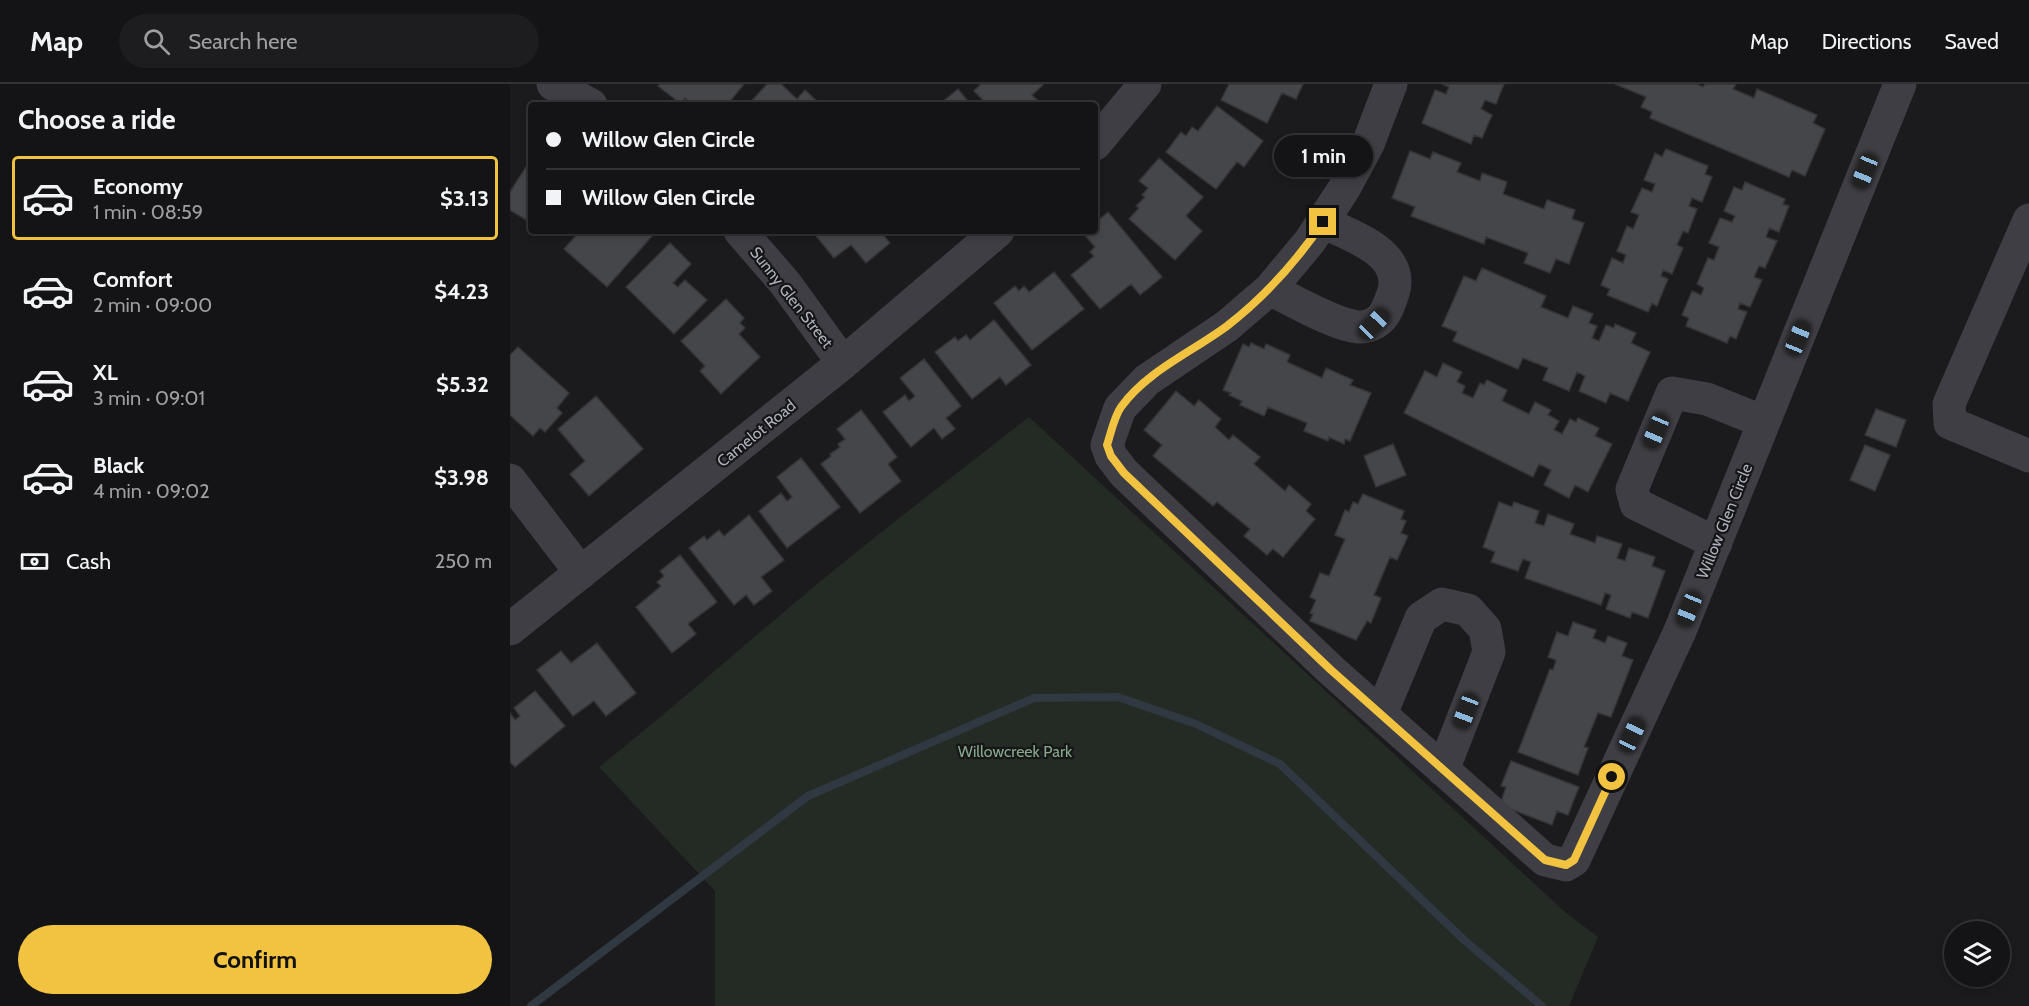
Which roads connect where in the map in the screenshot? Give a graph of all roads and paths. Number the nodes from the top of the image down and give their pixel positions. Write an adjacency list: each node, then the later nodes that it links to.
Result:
1 (553, 84): 5 (street)
2 (1145, 84): 6 (street)
3 (1391, 84): 8 (street, Willow Glen Circle)
4 (1900, 84): 13 (street, Willow Glen Circle)
5 (586, 102)
6 (1098, 140)
7 (2029, 220): 14 (street)
8 (1323, 222): 11 (street, Willow Glen Circle); 11 (street)
9 (743, 234): 12 (street, Sunny Glen Street)
10 (994, 234): 12 (street, Camelot Road)
11 (1269, 289): 19 (street, Willow Glen Circle)
12 (843, 363): 17 (street, Camelot Road)
13 (1764, 422): 16 (street, Willow Glen Circle); 16 (street)
14 (2029, 456)
15 (510, 480): 17 (street)
16 (1716, 543): 20 (street, Willow Glen Circle)
17 (581, 573): 18 (street, Camelot Road)
18 (510, 629)
19 (1381, 714): 20 (street, Willow Glen Circle); 20 (street)
20 (1443, 770)

